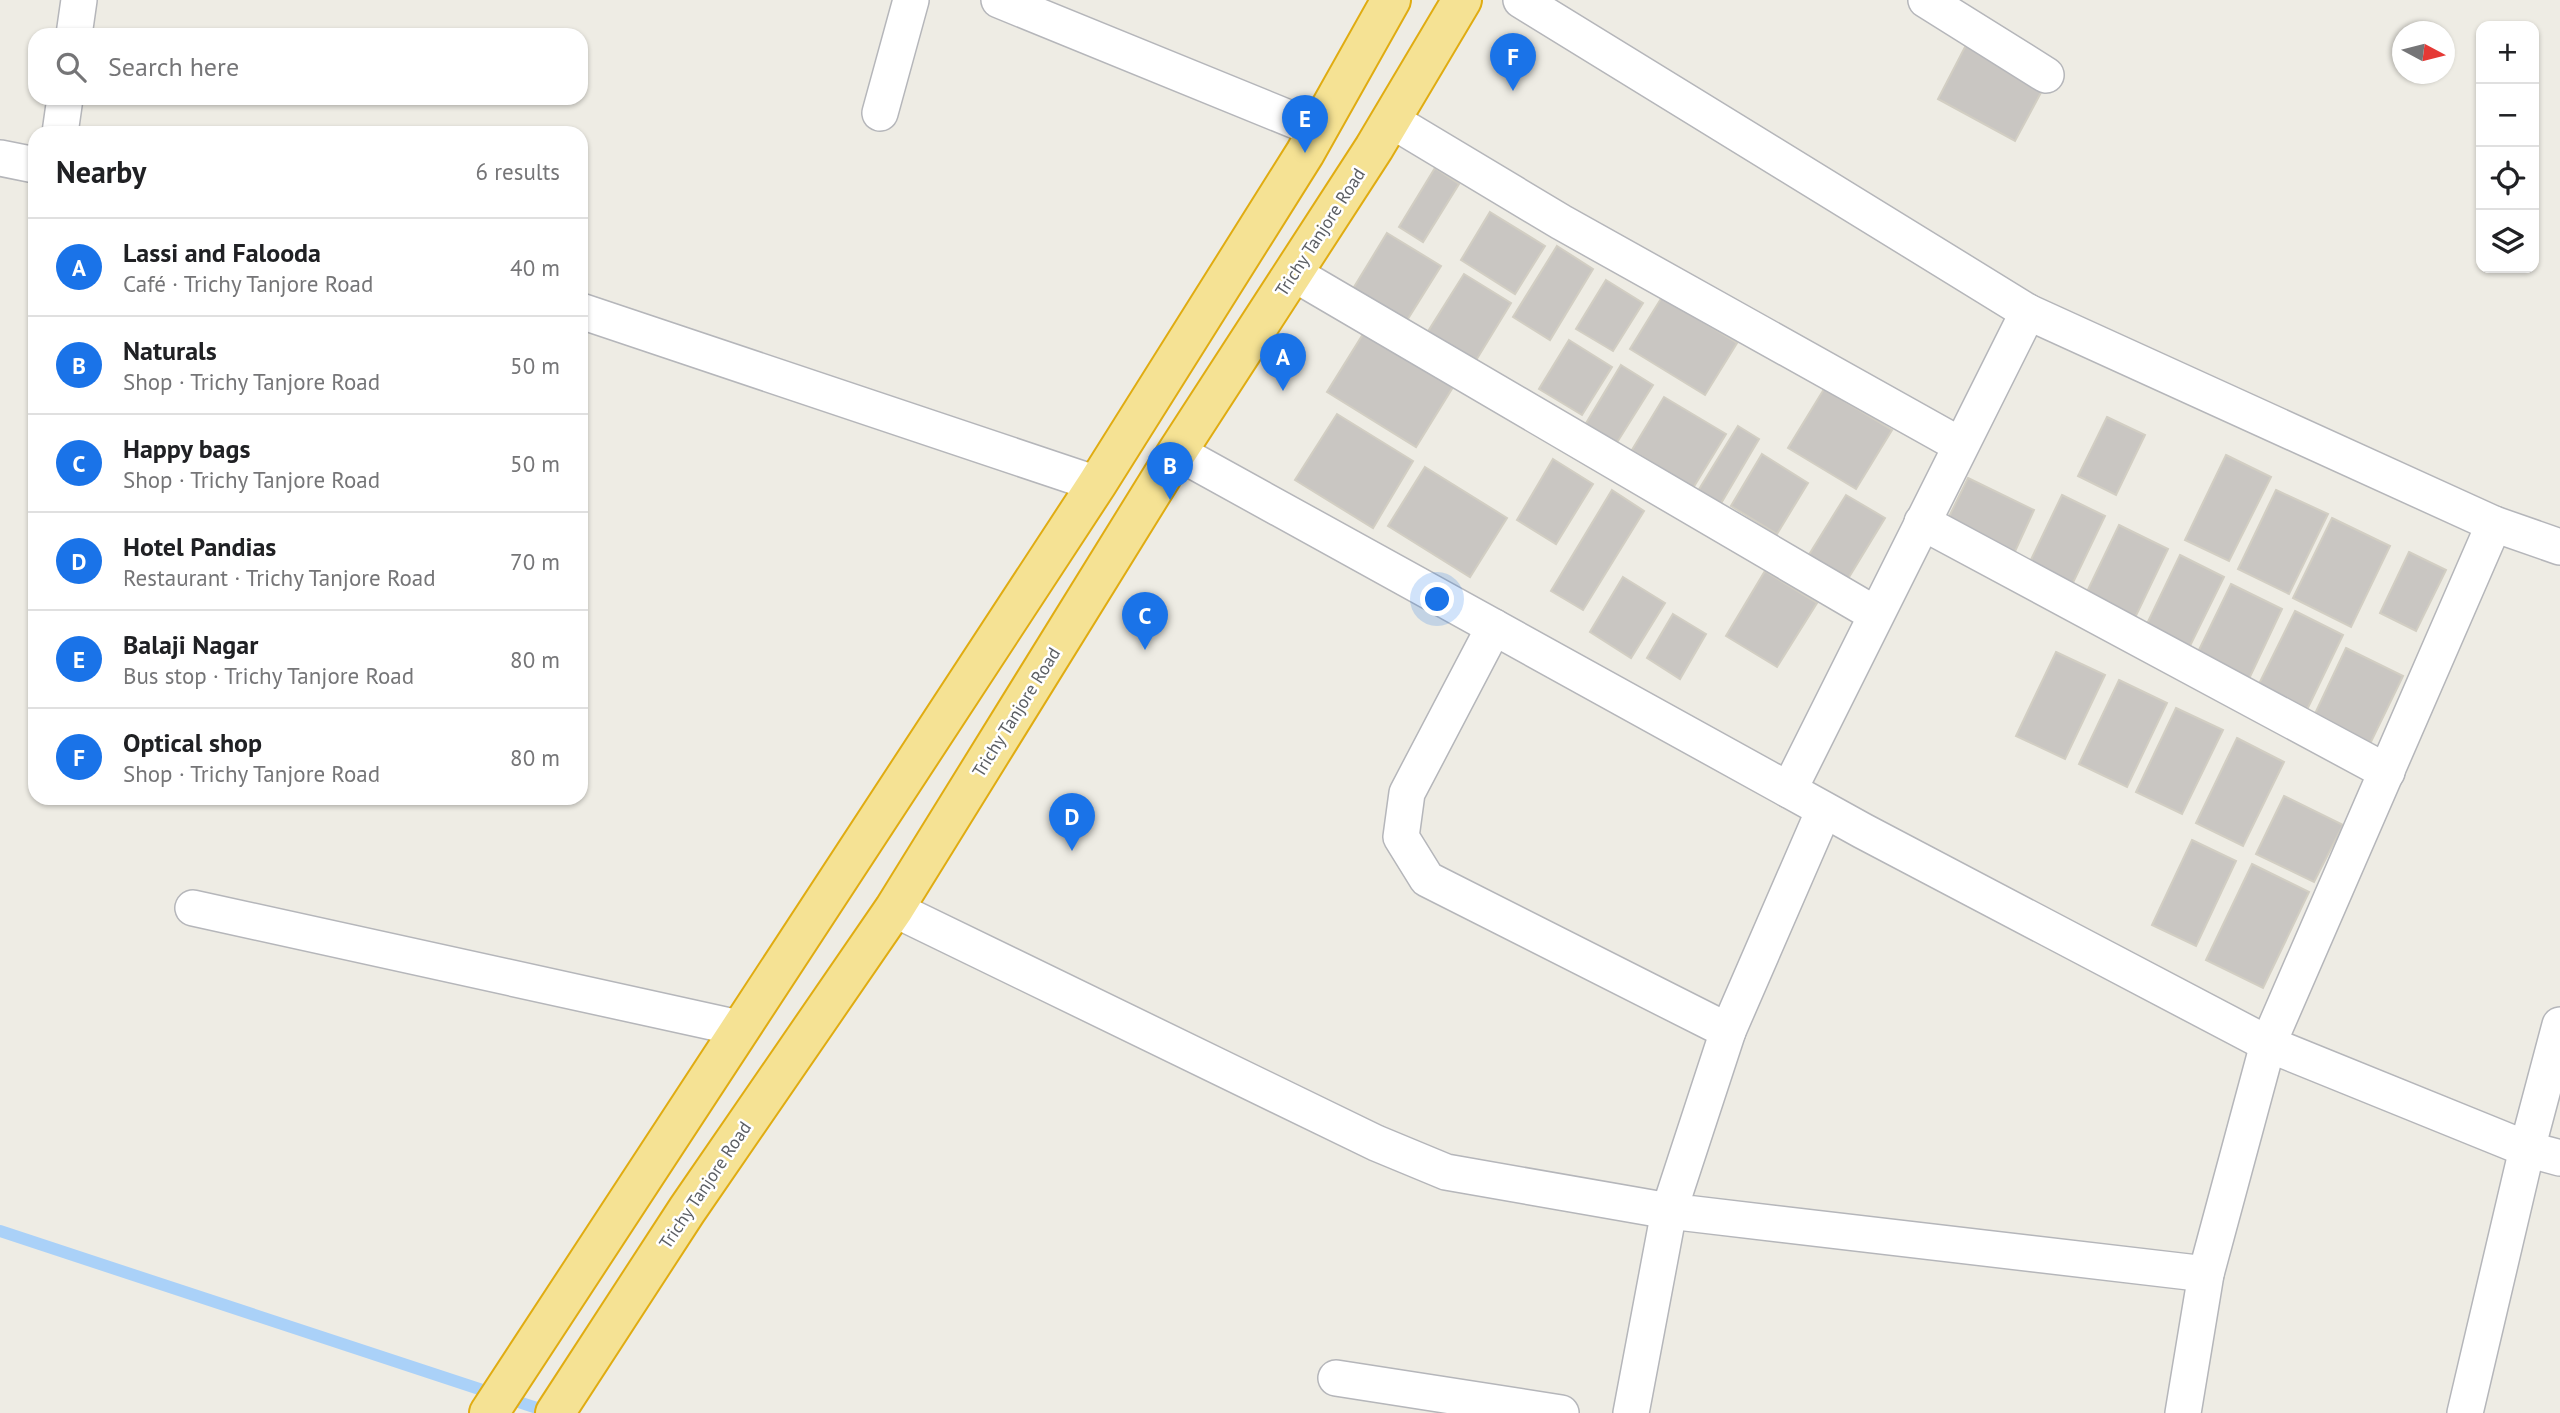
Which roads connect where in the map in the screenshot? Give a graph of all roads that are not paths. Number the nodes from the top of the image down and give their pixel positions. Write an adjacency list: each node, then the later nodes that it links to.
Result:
1 (79, 0): 8 (street)
2 (911, 0): 11 (street)
3 (999, 0): 14 (street)
4 (1391, 0): 14 (highway)
5 (1462, 0): 12 (highway, Trichy Tanjore Road)
6 (1521, 0): 18 (street)
7 (1926, 0): 9 (street)
8 (75, 28)
9 (2046, 75)
10 (64, 105): 13 (street)
11 (880, 113)
12 (1391, 120): 17 (highway, Trichy Tanjore Road); 20 (street)
13 (61, 126)
14 (1318, 130): 22 (highway)
15 (0, 158): 16 (street)
16 (28, 164)
17 (1293, 273): 21 (highway, Trichy Tanjore Road); 26 (street)
18 (2028, 312): 20 (street); 24 (street)
19 (588, 313): 22 (street)
20 (1960, 445): 23 (street)
21 (1177, 452): 27 (street); 32 (highway, Trichy Tanjore Road)
22 (1097, 484): 34 (highway)
23 (1922, 522): 26 (street); 28 (street)
24 (2494, 524): 25 (street); 28 (street)
25 (2560, 547)
26 (1875, 614): 29 (street)
27 (1494, 627): 29 (street); 35 (street)
28 (2387, 772): 36 (street)
29 (1789, 790): 30 (street)
30 (1824, 810): 35 (street); 36 (street)
31 (193, 908): 34 (street)
32 (894, 909): 39 (street); 43 (highway, Trichy Tanjore Road)
33 (2560, 1025): 37 (street)
34 (739, 1028): 42 (highway)
35 (1728, 1031): 39 (street)
36 (2268, 1044): 37 (street); 40 (street)
37 (2527, 1149): 38 (street); 47 (street)
38 (2560, 1158)
39 (1669, 1210): 40 (street); 45 (street)
40 (2206, 1274): 46 (street)
41 (1336, 1378): 44 (street)
42 (489, 1413)
43 (555, 1413)
44 (1561, 1413)
45 (1631, 1413)
46 (2183, 1413)
47 (2465, 1413)

